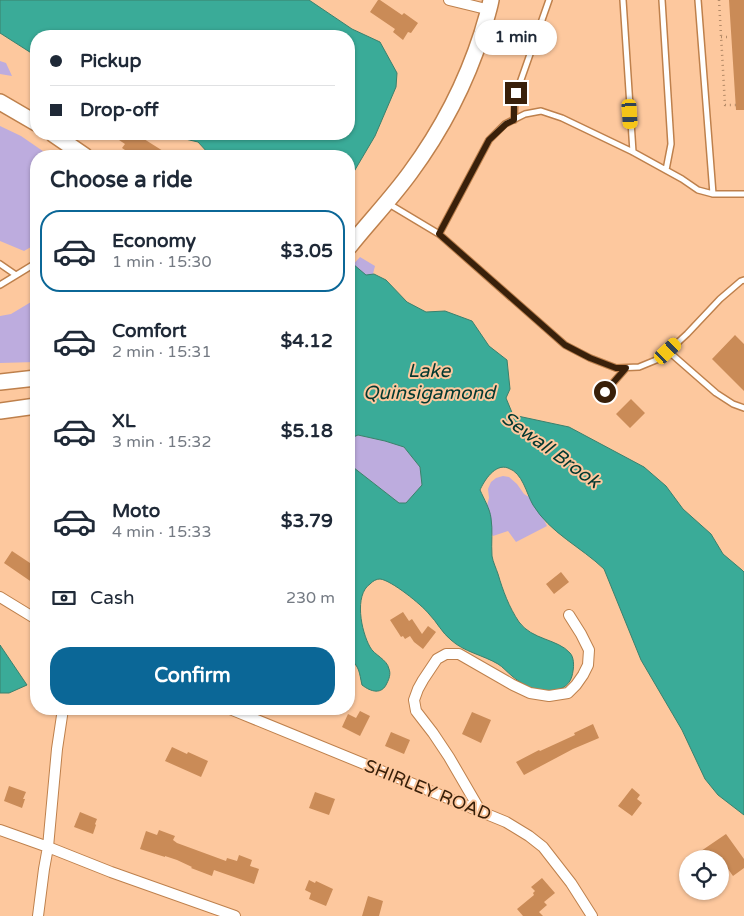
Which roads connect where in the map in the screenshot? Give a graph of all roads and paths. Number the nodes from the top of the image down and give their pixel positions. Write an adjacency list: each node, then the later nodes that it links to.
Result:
1 (449, 0): 8 (street)
2 (476, 0): 8 (street)
3 (549, 0): 14 (lane)
4 (623, 0): 17 (lane)
5 (662, 0): 18 (lane)
6 (698, 0): 19 (lane)
7 (719, 0): 9 (path)
8 (490, 5): 21 (main road)
9 (721, 37): 10 (path); 12 (path)
10 (731, 37)
11 (0, 102): 13 (main road)
12 (736, 105)
13 (30, 120)
14 (514, 120): 17 (lane); 22 (lane)
15 (62, 140): 16 (main road)
16 (76, 150)
17 (633, 152): 18 (lane)
18 (666, 170): 19 (lane)
19 (713, 194): 20 (lane)
20 (744, 194)
21 (387, 202): 22 (lane); 23 (main road)
22 (439, 234): 30 (lane)
23 (355, 236)
24 (0, 264): 26 (lane)
25 (30, 267): 26 (lane)
26 (16, 275): 28 (lane)
27 (744, 280): 29 (lane)
28 (0, 285)
29 (668, 351): 30 (lane); 35 (lane)
30 (626, 368): 33 (lane)
31 (30, 379): 32 (main road)
32 (0, 382)
33 (605, 392)
34 (30, 407): 36 (main road)
35 (744, 408)
36 (0, 411)
37 (0, 597): 38 (street)
38 (30, 616)
39 (569, 616): 42 (street)
40 (61, 715): 44 (street)
41 (245, 715): 42 (street, SHIRLEY ROAD)
42 (481, 812): 47 (street, SHIRLEY ROAD)
43 (0, 830): 44 (street)
44 (48, 847): 45 (street); 46 (street)
45 (38, 916)
46 (235, 916)
47 (592, 916)

